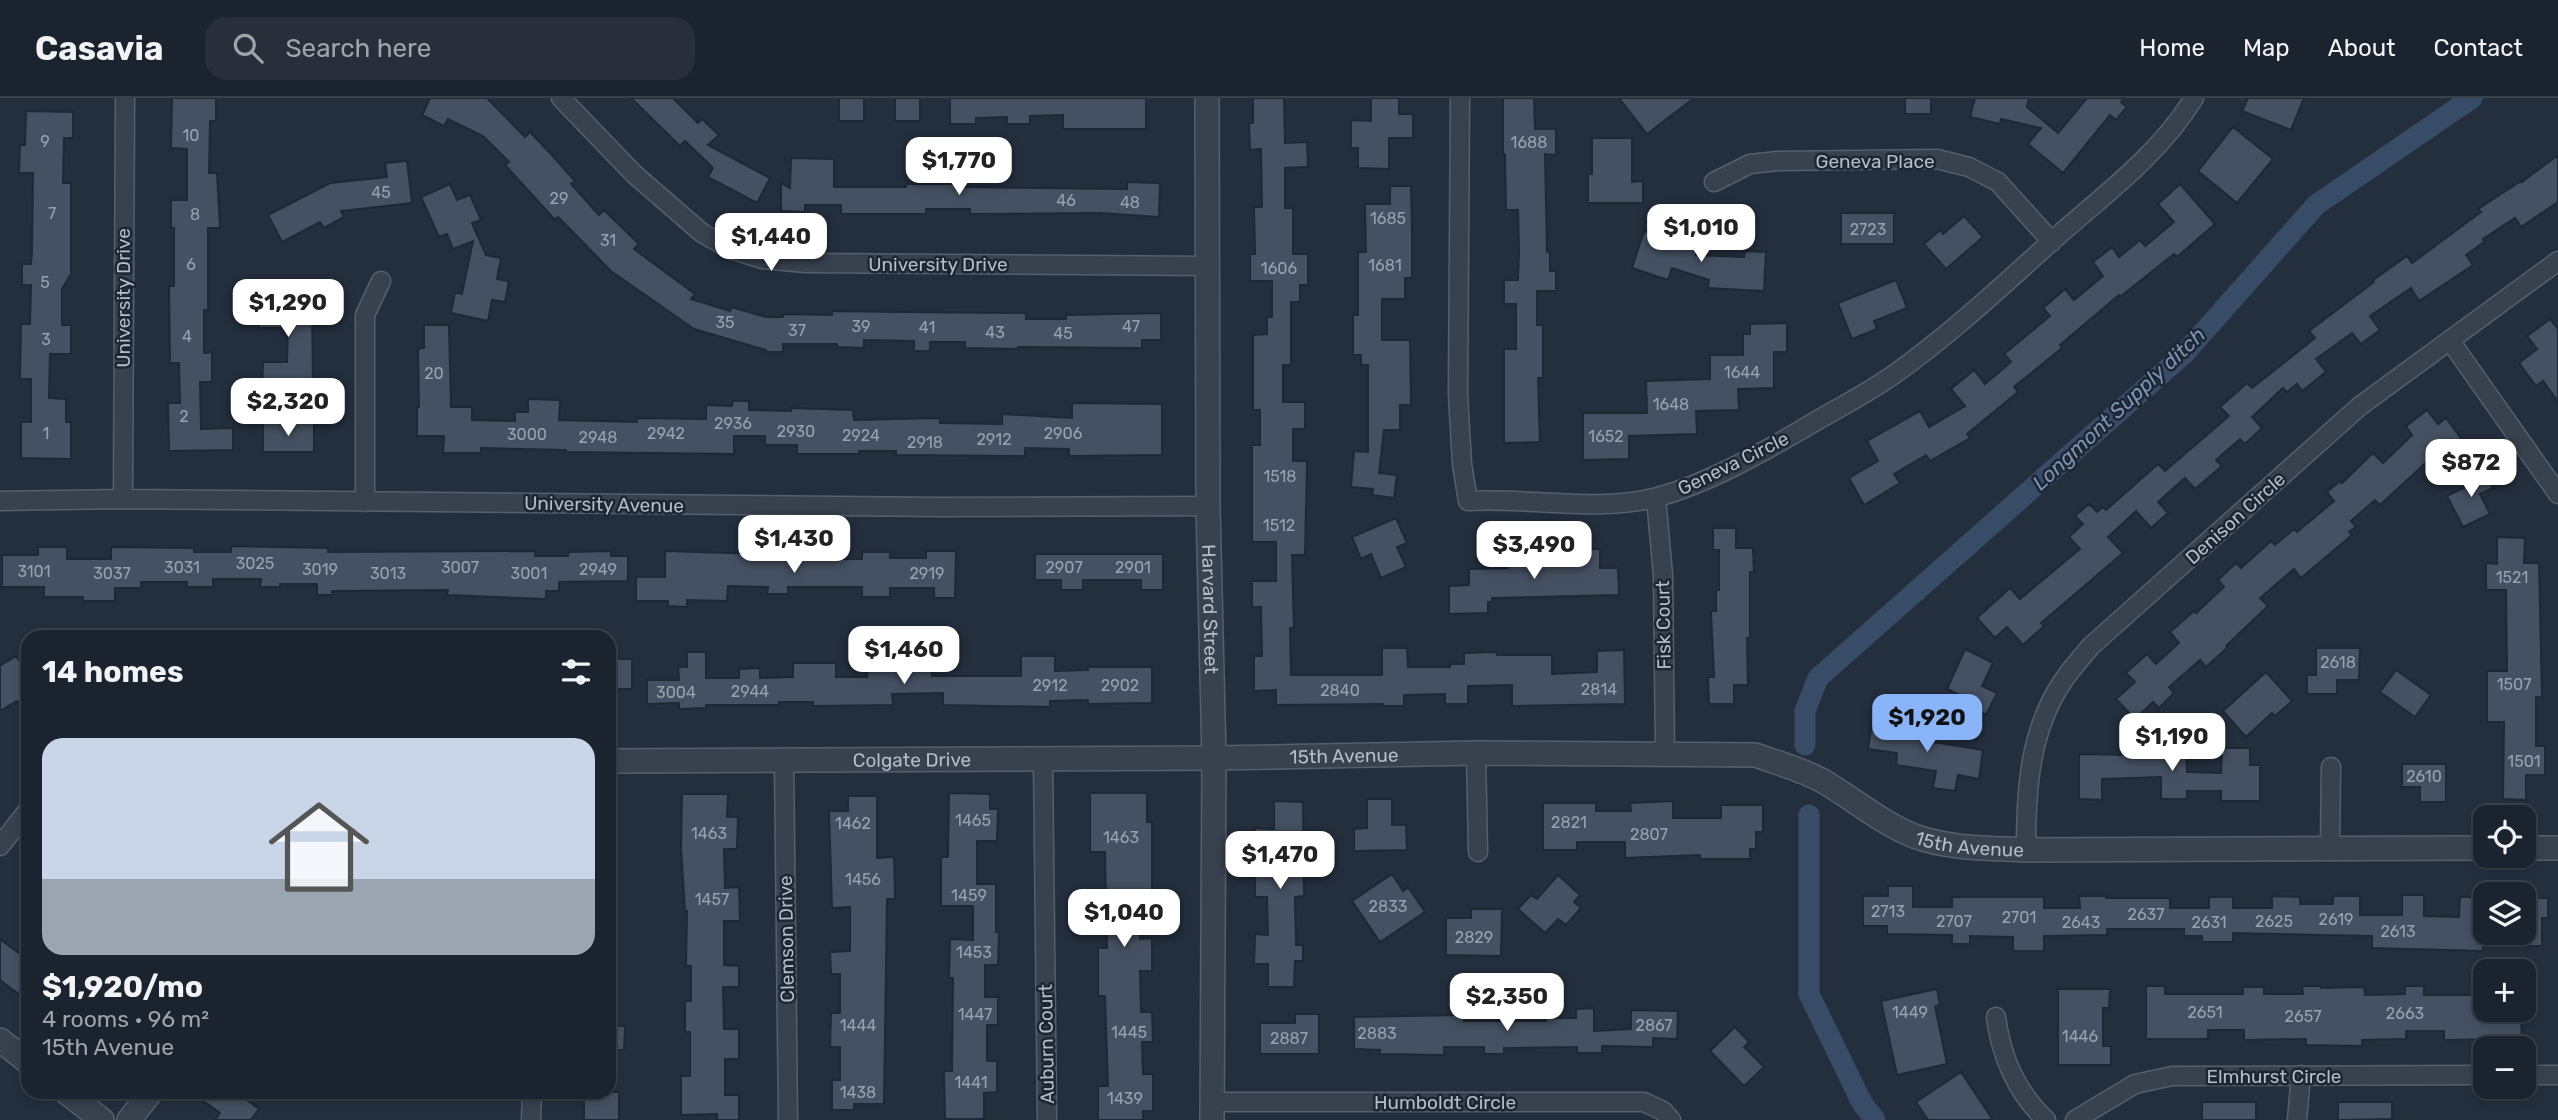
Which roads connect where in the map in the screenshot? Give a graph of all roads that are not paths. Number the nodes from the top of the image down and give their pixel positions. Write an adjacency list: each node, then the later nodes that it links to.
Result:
1 (125, 98): 14 (street, University Drive)
2 (561, 98): 9 (street, University Drive)
3 (1207, 98): 9 (street, Harvard Street)
4 (1460, 98): 13 (street, Geneva Circle)
5 (2194, 98): 7 (street, Geneva Circle)
6 (1714, 182): 7 (street, Geneva Place)
7 (2052, 242): 13 (street, Geneva Circle)
8 (2558, 261): 11 (street, Denison Circle)
9 (1207, 266): 17 (street, Harvard Street)
10 (381, 281): 16 (street)
11 (2451, 342): 12 (street); 31 (street, Denison Circle)
12 (2558, 494)
13 (1656, 498): 19 (street, Fisk Court)
14 (122, 499): 15 (street, University Avenue); 16 (street, University Avenue)
15 (0, 501)
16 (365, 502): 17 (street, University Avenue)
17 (1208, 506): 22 (street, Harvard Street)
18 (1476, 753): 19 (street, 15th Avenue); 22 (street, 15th Avenue); 32 (street)
19 (1665, 753): 31 (street, 15th Avenue)
20 (784, 758): 21 (street, Colgate Drive); 23 (street, Colgate Drive); 47 (street, Clemson Drive)
21 (1043, 758): 22 (street, Colgate Drive); 48 (street, Auburn Court)
22 (1214, 758): 43 (street, Harvard Street)
23 (616, 761)
24 (2330, 767): 27 (street)
25 (21, 819): 26 (street)
26 (0, 846)
27 (2330, 848): 28 (street, 15th Avenue); 31 (street, 15th Avenue)
28 (2473, 848)
29 (2536, 848): 30 (street)
30 (2558, 848)
31 (2026, 850)
32 (1478, 852)
33 (1996, 1017): 50 (street)
34 (0, 1040): 35 (street)
35 (21, 1056)
36 (2301, 1075): 37 (street, Elmhurst Circle); 51 (street, Elmhurst Circle); 52 (street)
37 (2473, 1075)
38 (2536, 1075): 39 (street)
39 (2558, 1075)
40 (75, 1099): 44 (street)
41 (146, 1099): 45 (street)
42 (532, 1099): 46 (street)
43 (1212, 1111): 49 (street, Humboldt Circle)
44 (102, 1120)
45 (129, 1120)
46 (531, 1120)
47 (788, 1120)
48 (1047, 1120)
49 (1671, 1120)
50 (2046, 1120)
51 (2075, 1120)
52 (2297, 1120)

